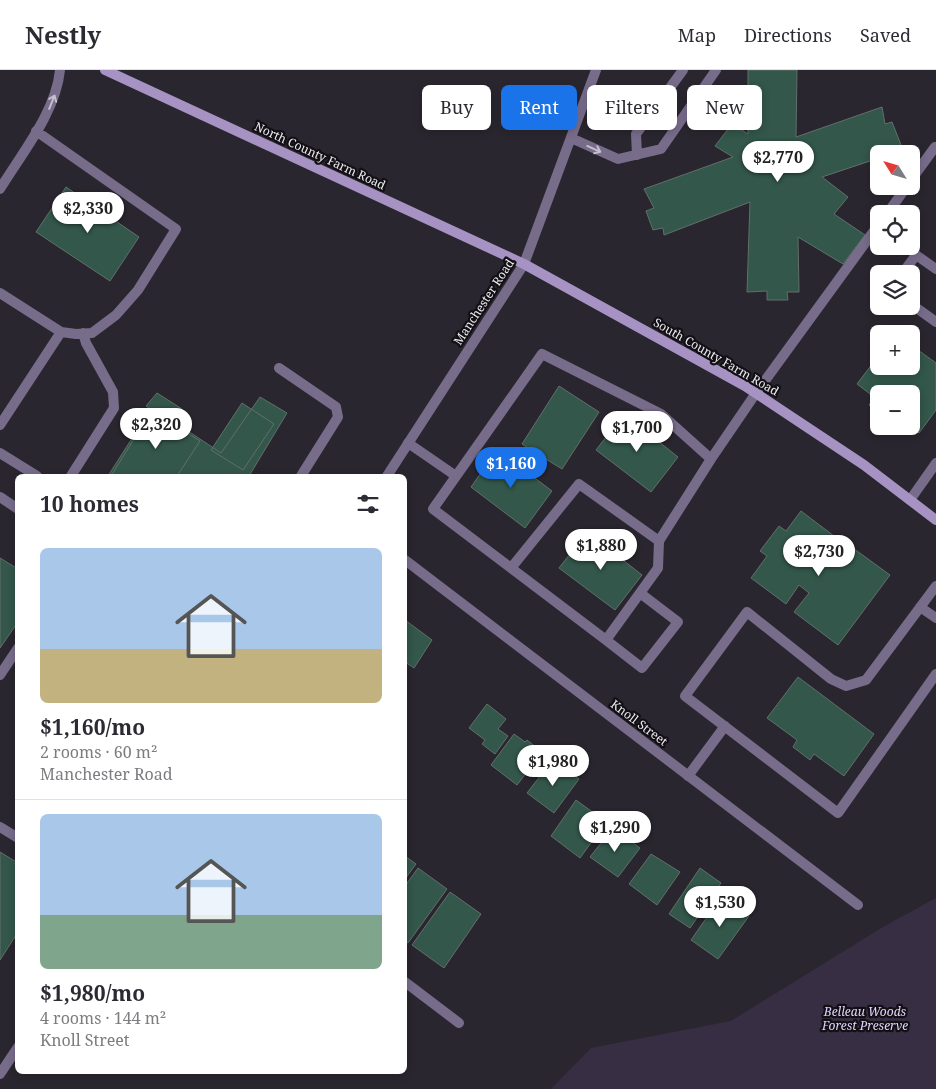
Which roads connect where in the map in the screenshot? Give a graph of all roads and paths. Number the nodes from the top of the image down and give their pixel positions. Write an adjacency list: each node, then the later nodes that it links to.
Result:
1 (60, 70): 6 (street, one-way to 1)
2 (105, 70): 13 (main road, North County Farm Road)
3 (596, 70): 7 (street, Manchester Road)
4 (683, 70): 9 (street)
5 (716, 70): 9 (street)
6 (36, 131): 11 (street); 20 (street)
7 (571, 138): 9 (street, one-way to 9); 13 (street, Manchester Road)
8 (936, 146): 10 (street)
9 (637, 155)
10 (920, 168)
11 (0, 189)
12 (870, 236): 22 (street)
13 (524, 264): 22 (main road, South County Farm Road); 24 (street, Manchester Road)
14 (909, 265): 15 (street)
15 (936, 270)
16 (0, 293): 19 (street)
17 (920, 310): 18 (street)
18 (936, 322)
19 (61, 332): 20 (street); 23 (street)
20 (83, 333): 29 (street)
21 (279, 368): 30 (street)
22 (756, 393): 26 (street); 34 (main road, South County Farm Road)
23 (0, 425)
24 (408, 443): 31 (street, Manchester Road); 32 (street)
25 (0, 453): 28 (street)
26 (711, 459): 32 (street); 37 (street)
27 (936, 463): 34 (street)
28 (34, 474)
29 (72, 474)
30 (302, 474)
31 (388, 474)
32 (456, 476): 39 (street)
33 (0, 497): 35 (street)
34 (910, 500): 36 (main road, South County Farm Road)
35 (15, 507)
36 (936, 520)
37 (660, 541): 39 (street); 41 (street)
38 (407, 562): 49 (street, Knoll Street)
39 (511, 568): 44 (street)
40 (936, 586): 42 (street)
41 (640, 593): 44 (street); 44 (street)
42 (920, 607): 43 (street); 48 (street)
43 (936, 618)
44 (606, 640)
45 (15, 652): 47 (street)
46 (936, 674): 48 (street)
47 (0, 675)
48 (725, 726): 49 (street)
49 (688, 776): 52 (street, Knoll Street)
50 (0, 827): 51 (street)
51 (15, 836)
52 (858, 905)
53 (407, 984): 54 (street)
54 (459, 1023)
55 (15, 1052): 56 (street)
56 (0, 1074)

